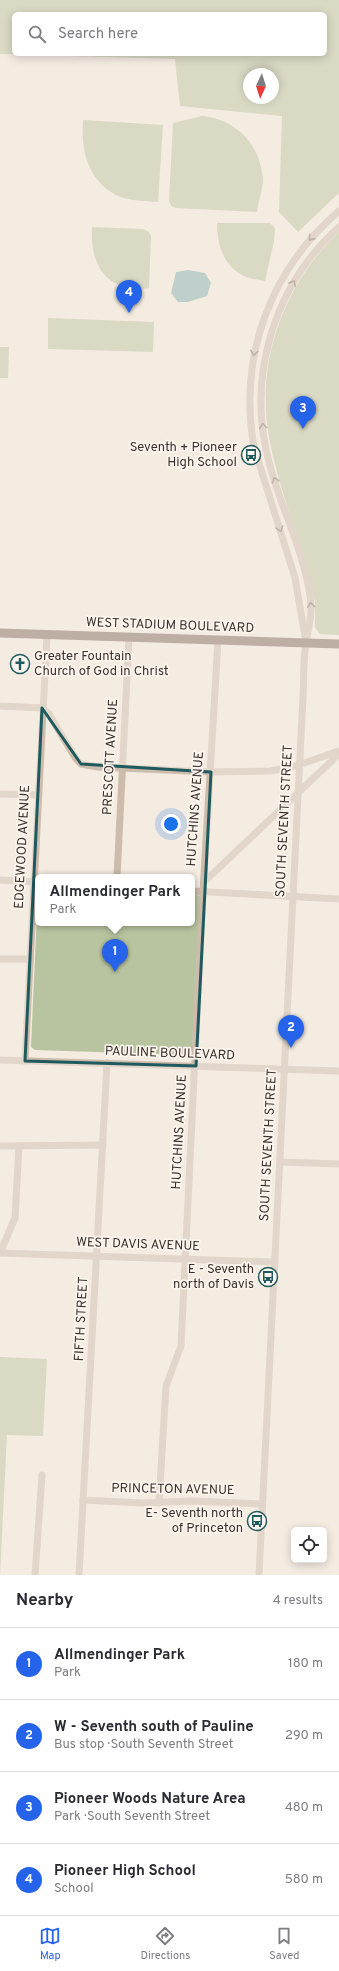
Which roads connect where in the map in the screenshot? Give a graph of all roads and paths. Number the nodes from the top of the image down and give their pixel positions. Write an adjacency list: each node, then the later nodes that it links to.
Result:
1 (339, 211): 7 (street, SOUTH SEVENTH STREET, one-way to 7)
2 (339, 227): 7 (street, SOUTH SEVENTH STREET, one-way to 2)
3 (0, 633): 4 (main road, WEST STADIUM BOULEVARD)
4 (46, 634): 5 (main road, WEST STADIUM BOULEVARD); 10 (street, EDGEWOOD AVENUE)
5 (129, 637): 6 (main road, WEST STADIUM BOULEVARD); 14 (street, PRESCOTT AVENUE)
6 (218, 640): 7 (main road, WEST STADIUM BOULEVARD); 15 (street, HUTCHINS AVENUE)
7 (306, 643): 8 (main road, WEST STADIUM BOULEVARD); 13 (street, SOUTH SEVENTH STREET)
8 (339, 644)
9 (0, 706): 10 (street)
10 (42, 708): 14 (street); 18 (street, EDGEWOOD AVENUE)
11 (339, 751): 13 (street)
12 (339, 754): 17 (street)
13 (300, 764): 15 (street); 17 (street, SOUTH SEVENTH STREET)
14 (122, 768): 15 (street); 20 (street, PRESCOTT AVENUE)
15 (210, 772): 23 (street, HUTCHINS AVENUE)
16 (0, 794): 18 (street)
17 (298, 794): 23 (street); 27 (street, SOUTH SEVENTH STREET)
18 (38, 795): 19 (street, EDGEWOOD AVENUE)
19 (36, 874)
20 (117, 874)
21 (0, 880): 22 (street)
22 (35, 882)
23 (204, 882): 25 (street, HUTCHINS AVENUE)
24 (195, 891): 25 (street)
25 (203, 892): 27 (street); 34 (street, HUTCHINS AVENUE)
26 (35, 895): 30 (street, EDGEWOOD AVENUE)
27 (294, 897): 28 (street); 35 (street, SOUTH SEVENTH STREET)
28 (339, 899)
29 (0, 959): 30 (street)
30 (30, 959): 32 (street, EDGEWOOD AVENUE)
31 (0, 1060): 32 (street, PAULINE BOULEVARD)
32 (25, 1060): 33 (street, PAULINE BOULEVARD)
33 (107, 1063): 34 (street, PAULINE BOULEVARD); 39 (street, FIFTH STREET)
34 (196, 1066): 35 (street, PAULINE BOULEVARD); 44 (street, HUTCHINS AVENUE)
35 (285, 1070): 36 (street, PAULINE BOULEVARD); 40 (street, SOUTH SEVENTH STREET)
36 (339, 1071)
37 (0, 1146): 38 (street)
38 (20, 1146): 39 (street); 42 (street)
39 (103, 1146): 43 (street, FIFTH STREET)
40 (280, 1162): 41 (street); 45 (street, SOUTH SEVENTH STREET)
41 (339, 1164)
42 (0, 1253): 43 (street, WEST DAVIS AVENUE)
43 (97, 1255): 44 (street, WEST DAVIS AVENUE); 47 (street, FIFTH STREET)
44 (185, 1259): 45 (street, WEST DAVIS AVENUE); 48 (street, HUTCHINS AVENUE)
45 (275, 1262): 49 (street, SOUTH SEVENTH STREET)
46 (42, 1475): 50 (street)
47 (84, 1500): 48 (street, PRINCETON AVENUE); 51 (street, FIFTH STREET)
48 (159, 1503): 49 (street, PRINCETON AVENUE)
49 (262, 1504): 52 (street, SOUTH SEVENTH STREET)
50 (35, 1575)
51 (79, 1575)
52 (259, 1575)

